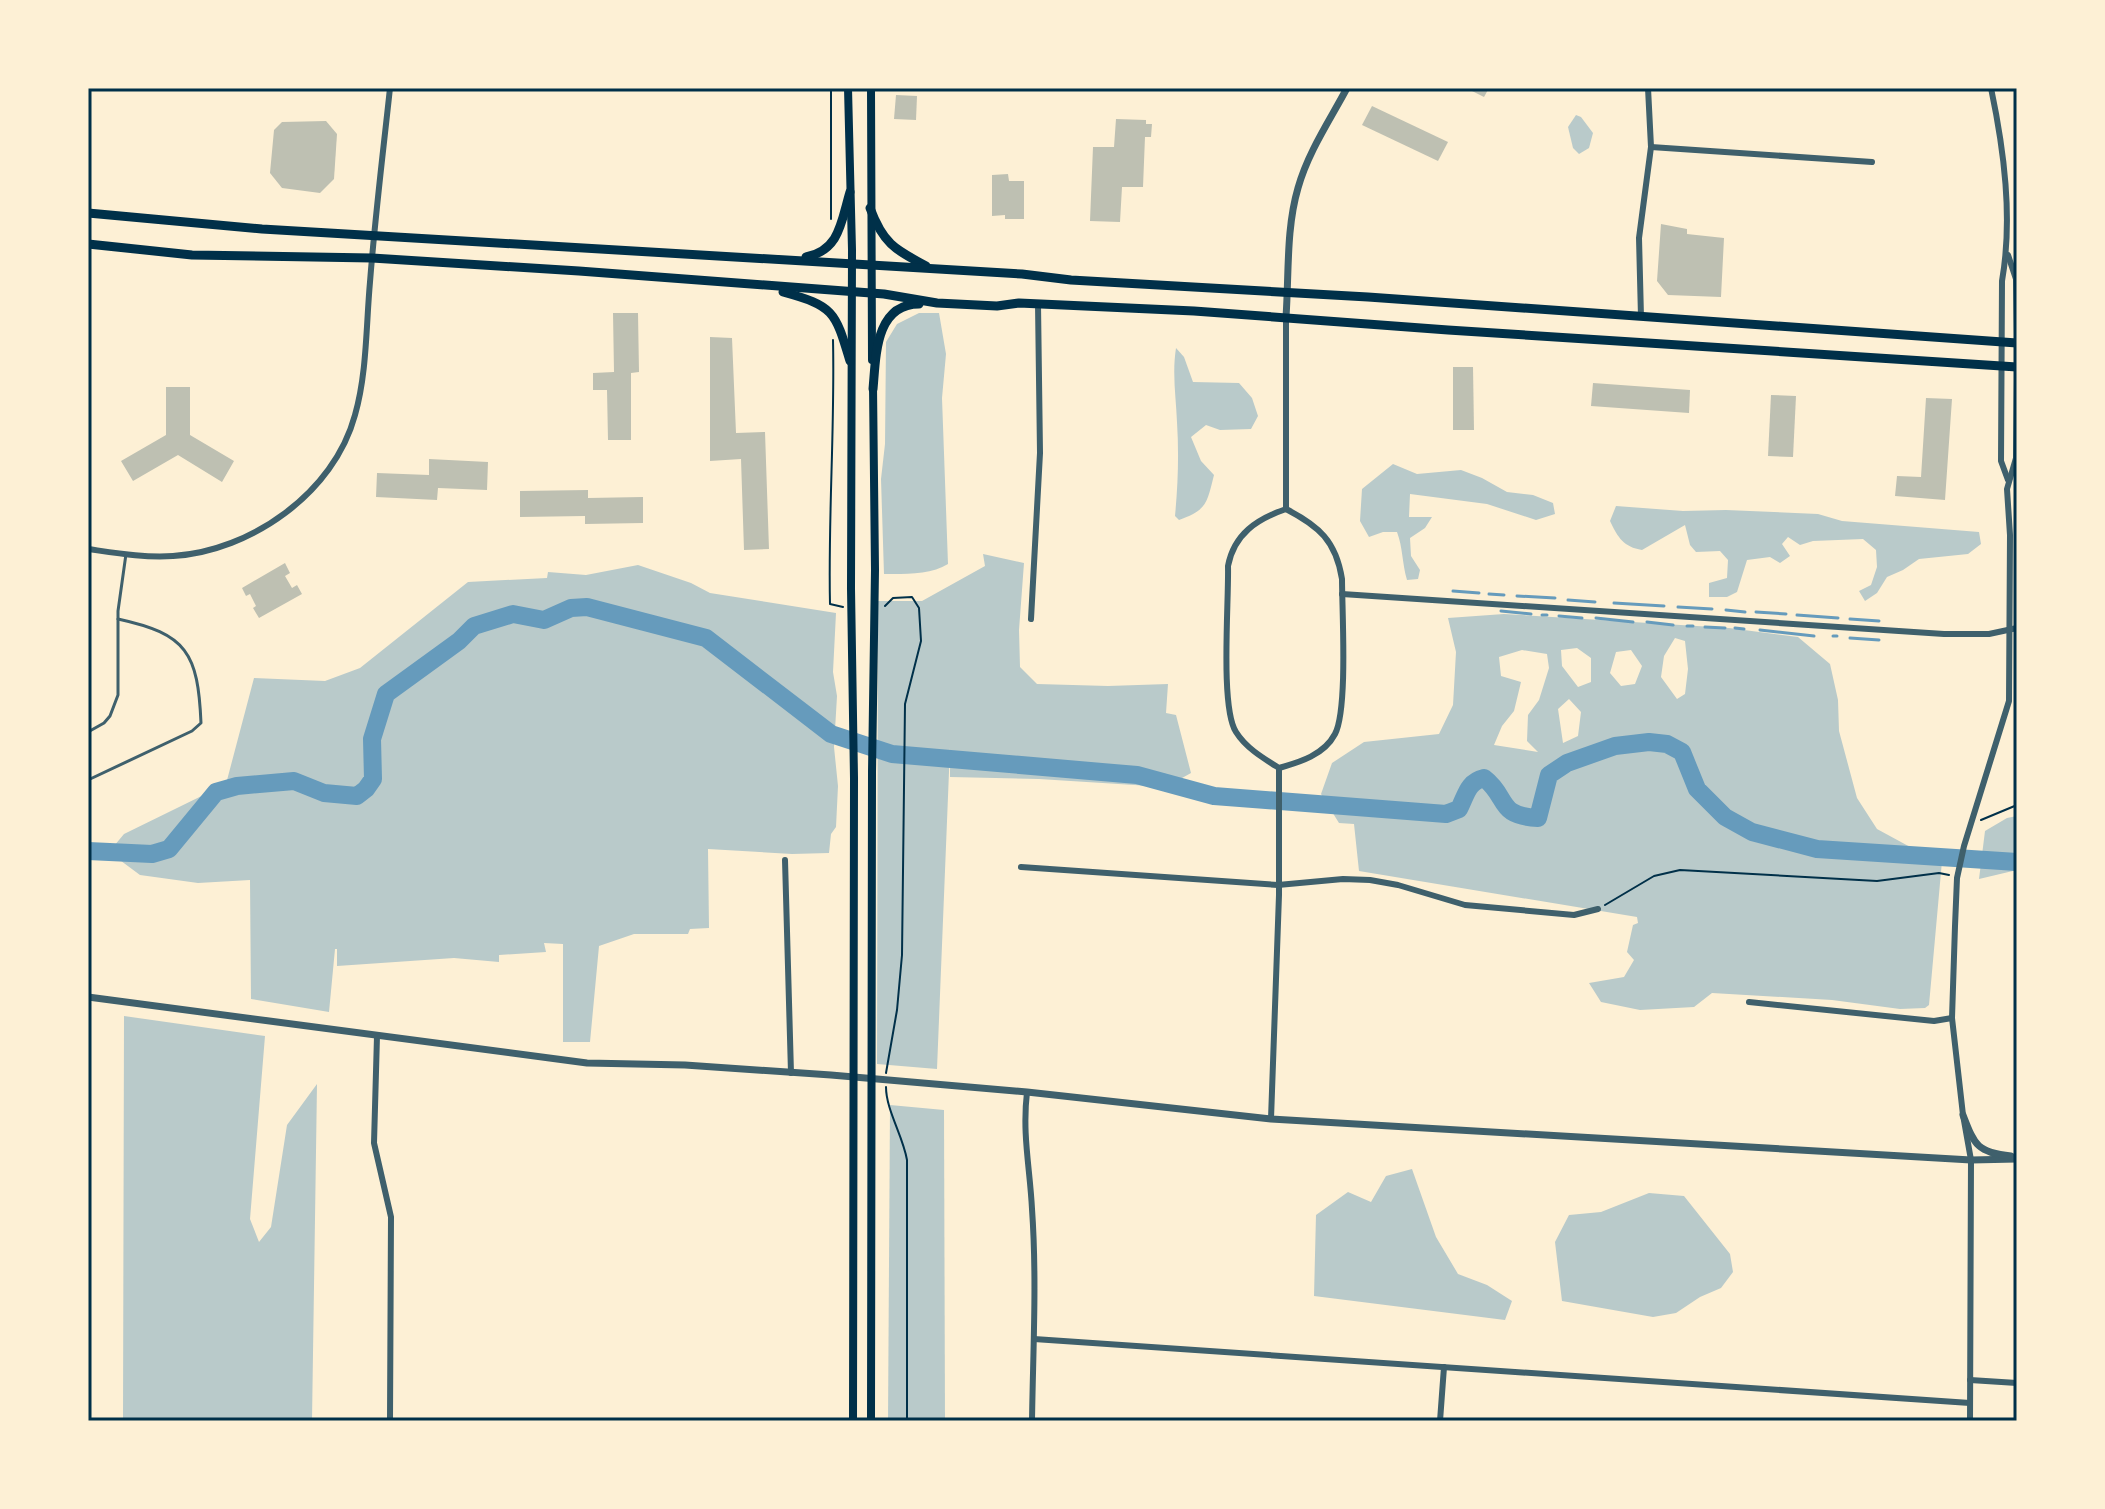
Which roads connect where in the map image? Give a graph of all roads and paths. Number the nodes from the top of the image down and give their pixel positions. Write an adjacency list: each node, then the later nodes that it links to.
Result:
1 (390, 88): 14 (street)
2 (831, 88): 13 (path)
3 (848, 88): 10 (main road)
4 (871, 88): 11 (main road)
5 (1347, 88): 25 (street)
6 (1648, 88): 8 (street)
7 (1991, 88): 16 (street)
8 (1651, 147): 9 (street); 29 (street)
9 (1872, 162)
10 (850, 192): 18 (main road); 19 (main road)
11 (870, 208): 20 (main road); 21 (main road)
12 (88, 213): 14 (main road)
13 (830, 227)
14 (375, 235): 17 (street); 18 (main road)
15 (88, 244): 17 (main road)
16 (2007, 251): 30 (street); 32 (street)
17 (372, 258): 22 (main road); 44 (street)
18 (790, 260): 19 (main road)
19 (852, 264): 20 (main road); 23 (main road)
20 (872, 265): 21 (main road); 24 (main road)
21 (933, 269): 25 (main road)
22 (768, 287): 23 (main road); 34 (main road)
23 (851, 292): 24 (main road); 34 (main road)
24 (871, 293): 26 (main road); 38 (main road)
25 (1288, 293): 28 (street); 29 (main road)
26 (937, 303): 27 (main road); 38 (main road)
27 (1038, 304): 28 (main road); 49 (street)
28 (1286, 317): 35 (main road); 40 (street)
29 (1641, 317): 32 (main road)
30 (2017, 334)
31 (832, 335): 46 (path)
32 (2002, 342): 33 (main road); 35 (street)
33 (2017, 343)
34 (850, 361): 67 (main road)
35 (2002, 366): 36 (main road); 39 (street)
36 (2017, 367)
37 (2017, 380): 39 (street)
38 (873, 389): 68 (main road)
39 (2008, 480): 41 (street)
40 (1286, 509): 45 (street); 52 (street)
41 (2008, 513): 42 (lane); 50 (street)
42 (2017, 514)
43 (88, 549): 44 (street)
44 (126, 554): 48 (lane)
45 (1342, 594): 50 (street); 52 (street)
46 (834, 607)
47 (882, 607): 65 (path)
48 (118, 619): 51 (lane); 53 (lane)
49 (1031, 619)
50 (2014, 629): 55 (street)
51 (88, 732)
52 (1279, 768): 59 (street)
53 (88, 780)
54 (2017, 805): 55 (path)
55 (1972, 819): 58 (street)
56 (785, 860): 66 (street)
57 (1021, 867): 59 (street)
58 (1957, 878): 60 (path); 63 (street)
59 (1278, 885): 60 (street); 72 (street)
60 (1598, 909)
61 (88, 997): 64 (street)
62 (1749, 1002): 63 (street)
63 (1952, 1018): 71 (street)
64 (377, 1036): 66 (street); 80 (street)
65 (886, 1067)
66 (791, 1073): 67 (street)
67 (854, 1077): 68 (street); 81 (main road)
68 (873, 1079): 69 (street); 82 (main road)
69 (1027, 1092): 72 (street); 75 (street)
70 (886, 1098): 83 (path)
71 (1963, 1115): 73 (street); 74 (street)
72 (1271, 1119): 74 (street)
73 (2017, 1158): 74 (street)
74 (1971, 1160): 77 (street)
75 (1034, 1339): 76 (street); 84 (street)
76 (1444, 1367): 79 (street); 85 (street)
77 (1970, 1380): 78 (street); 79 (street)
78 (2017, 1383)
79 (1970, 1403): 86 (street)
80 (390, 1421)
81 (853, 1421)
82 (871, 1421)
83 (907, 1421)
84 (1032, 1421)
85 (1440, 1421)
86 (1970, 1421)

